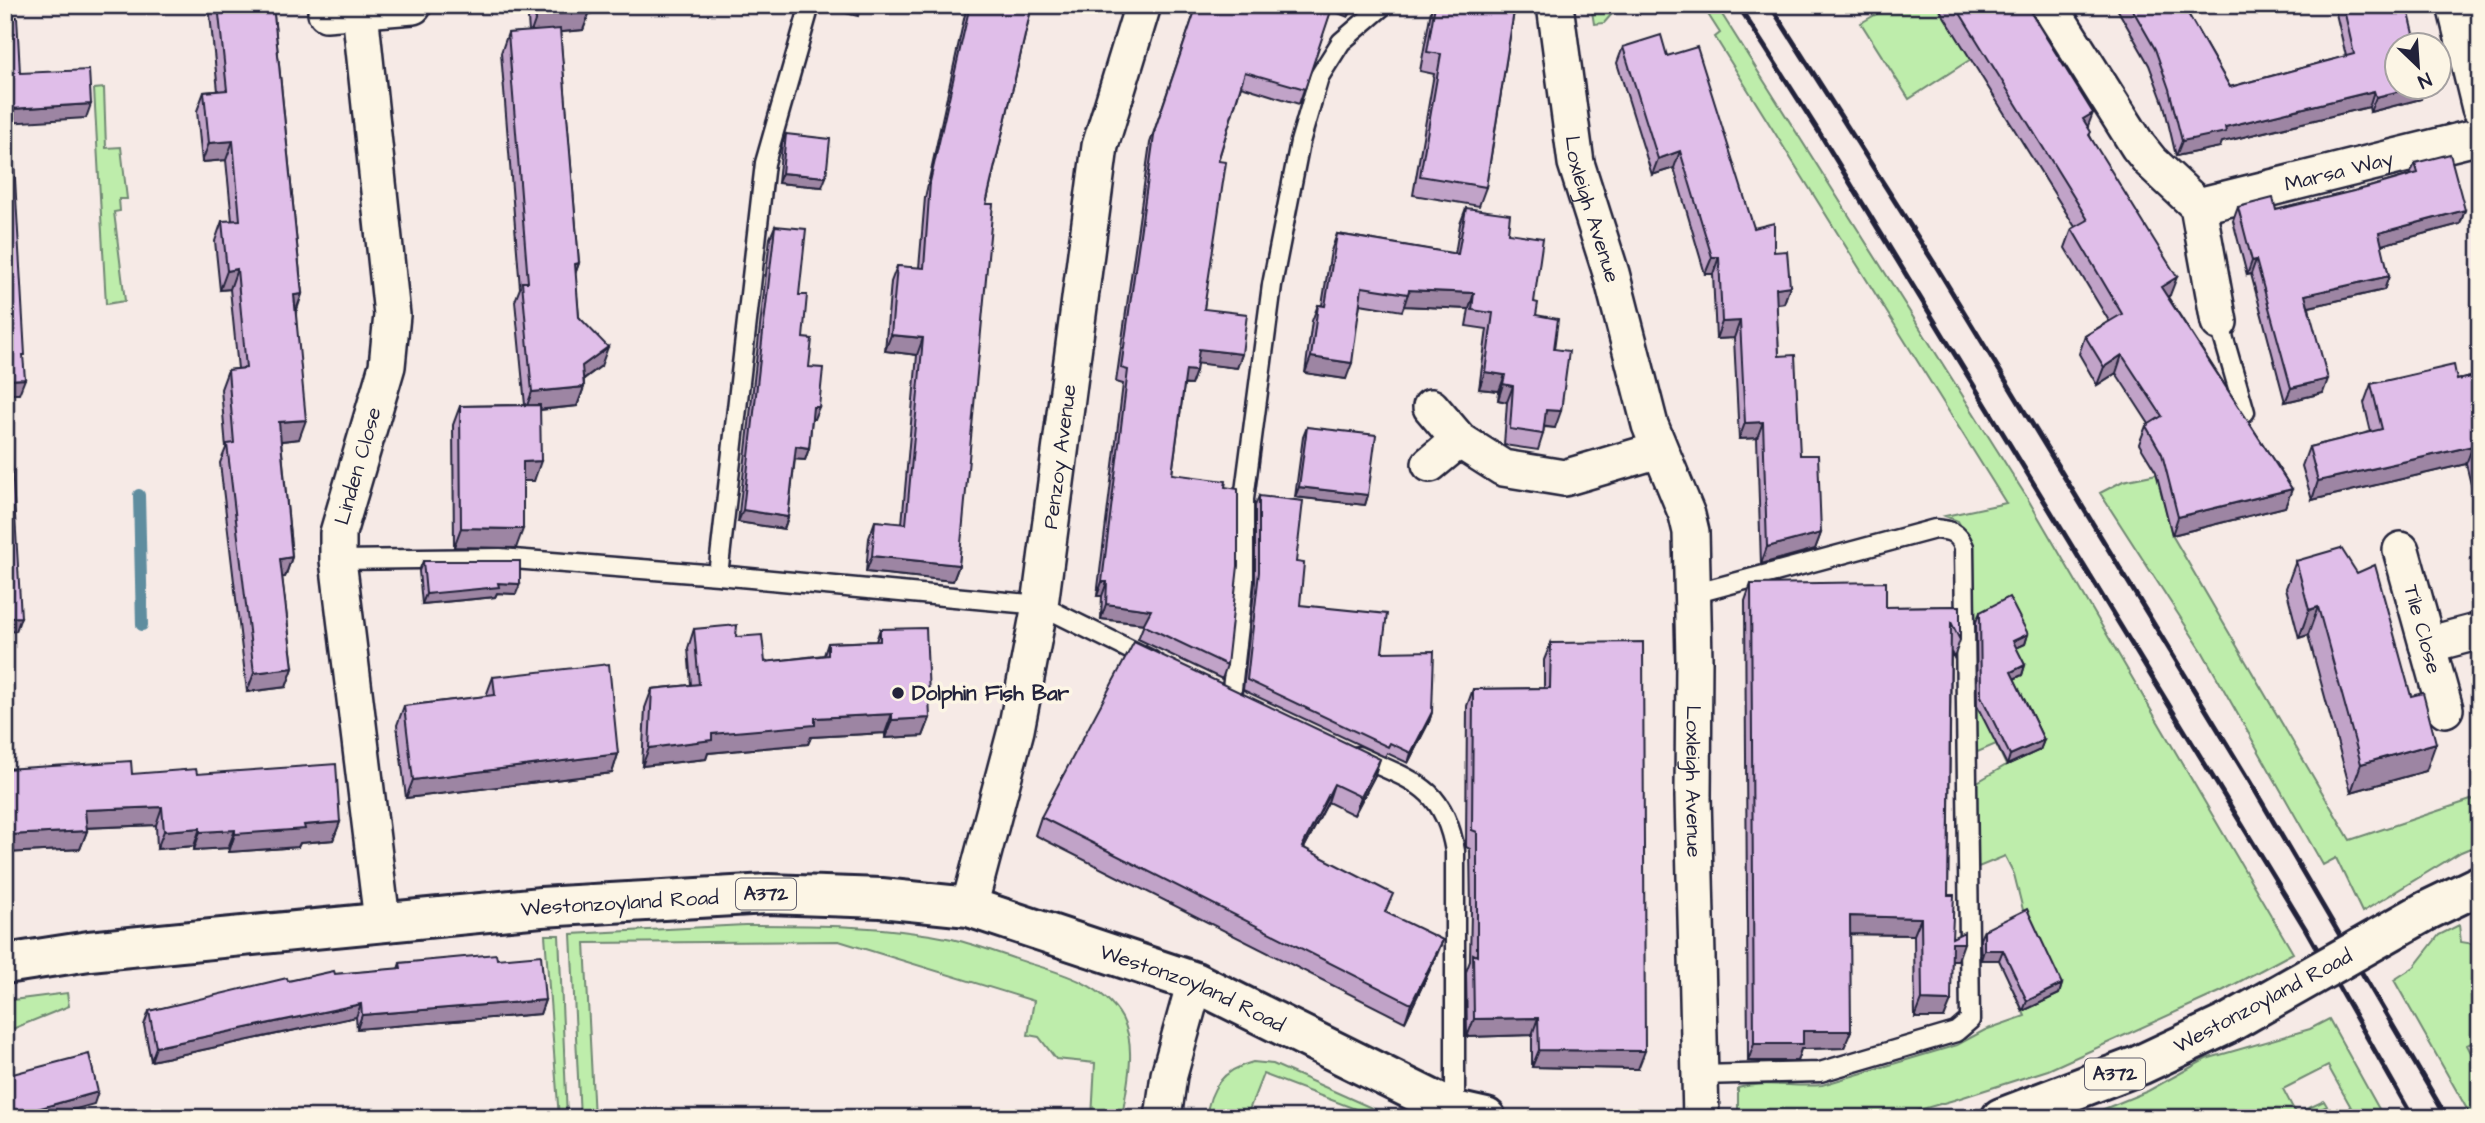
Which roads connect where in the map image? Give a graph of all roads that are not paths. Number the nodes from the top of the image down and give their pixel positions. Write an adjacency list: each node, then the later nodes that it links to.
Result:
1 (810, 5): 19 (lane)
2 (1143, 5): 21 (street, Penzoy Avenue)
3 (1384, 5): 26 (lane)
4 (1555, 5): 15 (street, Loxleigh Avenue)
5 (2049, 5): 10 (street)
6 (2455, 5): 8 (street)
7 (413, 6): 18 (street, Linden Close)
8 (2480, 108)
9 (2480, 136): 10 (street, Marsa Way)
10 (2198, 206): 11 (street)
11 (2219, 322): 13 (lane)
12 (1431, 407): 14 (street)
13 (2245, 412)
14 (1458, 440): 15 (street); 16 (street)
15 (1659, 450): 20 (street, Loxleigh Avenue)
16 (1430, 464)
17 (2401, 550): 23 (street, Tile Close)
18 (338, 560): 19 (lane); 32 (street, Linden Close)
19 (718, 575): 21 (lane)
20 (1692, 594): 35 (street, Loxleigh Avenue); 35 (lane)
21 (1040, 605): 24 (lane); 31 (street, Penzoy Avenue)
22 (2480, 631): 23 (street)
23 (2427, 645): 28 (street, Tile Close)
24 (1165, 667)
25 (1210, 688): 26 (lane)
26 (1231, 698): 27 (lane)
27 (1251, 708)
28 (2445, 709)
29 (1338, 747): 36 (lane)
30 (2480, 885): 39 (main road, Westonzoyland Road / A372, bridge)
31 (969, 907): 32 (main road, Westonzoyland Road / A372); 34 (main road, Westonzoyland Road / A372)
32 (382, 921): 33 (main road, Westonzoyland Road / A372)
33 (5, 964)
34 (1195, 982): 36 (main road, Westonzoyland Road / A372); 37 (street)
35 (1700, 1075): 38 (street, Loxleigh Avenue)
36 (1471, 1114)
37 (1163, 1118)
38 (1701, 1118)
39 (2001, 1118)

